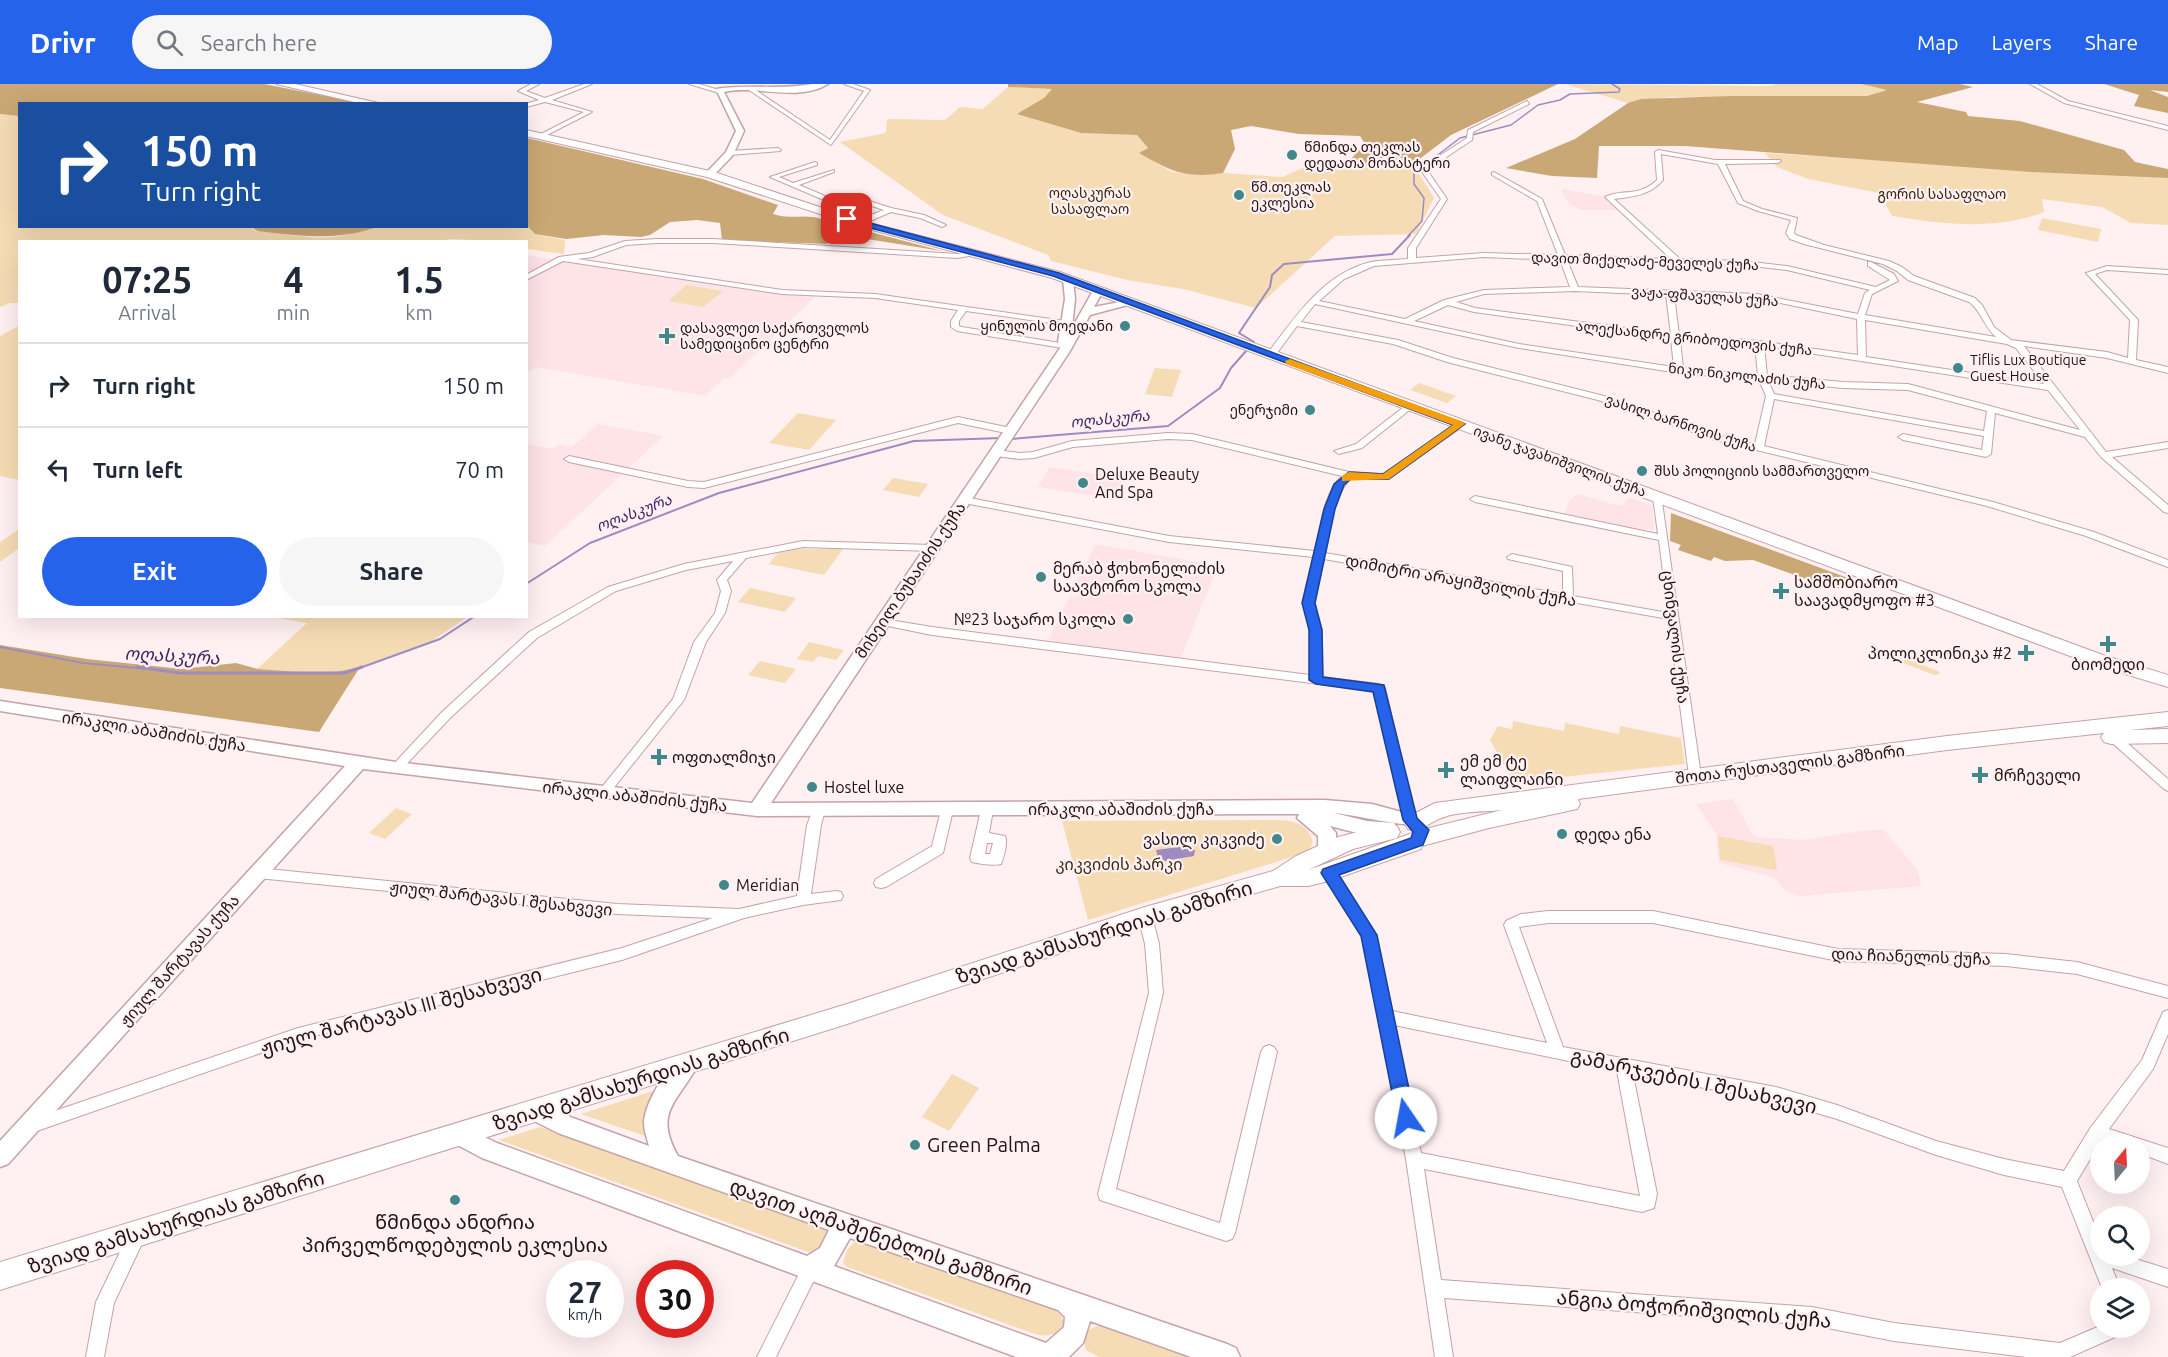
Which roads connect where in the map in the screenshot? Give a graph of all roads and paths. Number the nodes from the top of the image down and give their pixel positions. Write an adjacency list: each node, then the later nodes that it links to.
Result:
1 (281, 84): 11 (main road)
2 (536, 84): 10 (street)
3 (589, 84): 10 (street)
4 (692, 84): 8 (street)
5 (824, 84): 9 (main road)
6 (847, 84): 9 (street)
7 (2032, 84): 14 (street)
8 (723, 88): 9 (main road); 18 (main road)
9 (749, 88)
10 (544, 100): 13 (street); 16 (street)
11 (368, 102)
12 (1527, 103): 34 (street)
13 (528, 104)
14 (2168, 128)
15 (528, 133): 16 (main road, ივანე ჯავახიშვილის ქუჩა)
16 (541, 136): 23 (main road, ივანე ჯავახიშვილის ქუჩა)
17 (778, 150): 18 (street)
18 (730, 153): 23 (main road)
19 (1778, 162): 20 (street)
20 (1721, 163): 31 (street); 35 (street)
21 (815, 164): 25 (street)
22 (832, 171): 25 (street)
23 (710, 174): 26 (main road, ივანე ჯავახიშვილის ქუჩა)
24 (1494, 174): 33 (street)
25 (793, 185): 26 (street)
26 (836, 209): 27 (street); 28 (main road, ივანე ჯავახიშვილის ქუჩა)
27 (890, 210): 28 (street); 29 (street)
28 (858, 223): 30 (main road, ივანე ჯავახიშვილის ქუჩა)
29 (942, 225)
30 (975, 254): 32 (street); 38 (main road, ივანე ჯავახიშვილის ქუჩა)
31 (1852, 255): 40 (street); 53 (street)
32 (562, 259): 37 (street); 47 (street)
33 (1564, 260): 34 (street, დავით მიქელაძე-მეველეს ქუჩა); 35 (street, დავით მიქელაძე-მეველეს ქუჩა); 39 (street)
34 (1412, 261): 44 (street, დავით მიქელაძე-მეველეს ქუჩა)
35 (1678, 262): 40 (street, დავით მიქელაძე-მეველეს ქუჩა)
36 (2168, 272): 59 (street)
37 (528, 277)
38 (1068, 279): 42 (main road, მიხეილ ბუხაიძის ქუჩა); 43 (main road, ივანე ჯავახიშვილის ქუჩა)
39 (1575, 289): 41 (street, ვაჟა-ფშაველას ქუჩა); 45 (street, ვაჟა-ფშაველას ქუჩა)
40 (1876, 289): 48 (street)
41 (1671, 293): 48 (street, ვაჟა-ფშაველას ქუჩა); 52 (street)
42 (1074, 297): 43 (main road); 51 (main road, მიხეილ ბუხაიძის ქუჩა)
43 (1092, 298): 46 (main road, ივანე ჯავახიშვილის ქუჩა); 46 (main road); 51 (main road, მიხეილ ბუხაიძის ქუჩა)
44 (1315, 302): 49 (street); 50 (street, დავით მიქელაძე-მეველეს ქუჩა)
45 (1447, 302): 49 (street, ვაჟა-ფშაველას ქუჩა); 52 (street, ალექსანდრე გრიბოედოვის ქუჩა)
46 (1130, 303): 57 (main road, ივანე ჯავახიშვილის ქუჩა)
47 (964, 309): 51 (street); 56 (street)
48 (1861, 316): 53 (street, ვაჟა-ფშაველას ქუჩა); 58 (street)
49 (1404, 322): 60 (street, ნიკო ნიკოლაძის ქუჩა)
50 (1294, 323): 57 (street, დავით მიქელაძე-მეველეს ქუჩა); 73 (street, ვასილ ბარნოვის ქუჩა)
51 (1073, 324): 56 (main road, მიხეილ ბუხაიძის ქუჩა)
52 (1677, 337): 54 (street, ალექსანდრე გრიბოედოვის ქუჩა); 60 (street)
53 (2003, 341): 55 (street, ვაჟა-ფშაველას ქუჩა)
54 (1759, 343): 58 (street, ალექსანდრე გრიბოედოვის ქუჩა); 62 (street)
55 (2023, 345): 59 (street); 63 (street)
56 (1063, 349): 71 (main road, მიხეილ ბუხაიძის ქუჩა)
57 (1264, 352): 65 (main road, ივანე ჯავახიშვილის ქუჩა)
58 (1862, 359): 63 (street, ალექსანდრე გრიბოედოვის ქუჩა)
59 (2132, 361): 61 (street)
60 (1679, 369): 62 (street, ნიკო ნიკოლაძის ქუჩა)
61 (2168, 370)
62 (1763, 378): 64 (street); 66 (street, ნიკო ნიკოლაძის ქუჩა)
63 (2049, 387): 69 (street)
64 (1770, 396): 68 (street); 73 (street)
65 (1409, 405): 67 (main road, ივანე ჯავახიშვილის ქუჩა); 74 (street)
66 (1991, 412): 68 (street); 69 (street, ნიკო ნიკოლაძის ქუჩა)
67 (1460, 424): 77 (street); 78 (main road, ივანე ჯავახიშვილის ქუჩა)
68 (1988, 434): 70 (street)
69 (2088, 435): 75 (street)
70 (1903, 437)
71 (1004, 441): 76 (street); 77 (street); 80 (main road, მიხეილ ბუხაიძის ქუჩა)
72 (2168, 445): 75 (street)
73 (1760, 448): 87 (street, ვასილ ბარნოვის ქუჩა)
74 (1339, 451)
75 (2104, 455): 81 (street)
76 (569, 459)
77 (1349, 475): 85 (street)
78 (1658, 497): 82 (street, ცხინვალის ქუჩა); 91 (main road, ივანე ჯავახიშვილის ქუჩა)
79 (1475, 499): 82 (street)
80 (964, 500): 83 (main road, მიხეილ ბუხაიძის ქუჩა); 85 (street, დიმიტრი არაყიშვილის ქუჩა)
81 (2168, 510)
82 (1663, 538): 89 (street, ცხინვალის ქუჩა)
83 (932, 548): 84 (street); 90 (main road, მიხეილ ბუხაიძის ქუჩა)
84 (743, 555): 100 (street); 103 (street)
85 (1321, 555): 88 (street, დიმიტრი არაყიშვილის ქუჩა); 92 (street)
86 (1512, 557): 88 (street)
87 (2168, 564)
88 (1568, 598): 89 (street, დიმიტრი არაყიშვილის ქუჩა)
89 (1674, 617): 101 (street, ცხინვალის ქუჩა)
90 (883, 622): 92 (street); 105 (main road, მიხეილ ბუხაიძის ქუჩა)
91 (2100, 661): 93 (main road, ივანე ჯავახიშვილის ქუჩა); 94 (main road)
92 (1316, 680): 110 (street)
93 (2168, 681)
94 (2168, 694)
95 (0, 706): 99 (main road, ირაკლი აბაშიძის ქუჩა)
96 (2168, 719): 101 (main road, შოთა რუსთაველის გამზირი)
97 (2168, 736): 98 (main road, შოთა რუსთაველის გამზირი)
98 (2113, 737): 102 (street); 110 (main road, შოთა რუსთაველის გამზირი)
99 (358, 763): 100 (main road, ირაკლი აბაშიძის ქუჩა); 113 (main road, ჟიულ შარტავას ქუჩა)
100 (396, 768): 103 (main road, ირაკლი აბაშიძის ქუჩა)
101 (1695, 776): 110 (main road, შოთა რუსთაველის გამზირი)
102 (2168, 786)
103 (604, 792): 105 (main road, ირაკლი აბაშიძის ქუჩა)
104 (1276, 809): 108 (main road, ირაკლი აბაშიძის ქუჩა); 109 (main road, ირაკლი აბაშიძის ქუჩა); 110 (main road, ირაკლი აბაშიძის ქუჩა)
105 (757, 810): 106 (main road, ირაკლი აბაშიძის ქუჩა)
106 (819, 810): 107 (main road, ირაკლი აბაშიძის ქუჩა); 116 (street)
107 (947, 810): 108 (main road, ირაკლი აბაშიძის ქუჩა); 114 (street)
108 (987, 810): 111 (street)
109 (1297, 813): 110 (main road, ირაკლი აბაშიძის ქუჩა); 112 (main road)
110 (1406, 827): 112 (main road, ზვიად გამსახურდიას გამზირი)
111 (981, 837)
112 (1328, 862): 118 (main road, ზვიად გამსახურდიას გამზირი); 120 (street)
113 (258, 873): 117 (street, ჟიულ შარტავას I შესახვევი); 127 (main road, ჟიულ შარტავას ქუჩა)
114 (881, 883)
115 (836, 896): 116 (street)
116 (803, 900): 117 (street)
117 (744, 913): 127 (street, ჟიულ შარტავას III შესახვევი)
118 (1145, 916): 122 (street); 124 (main road, ზვიად გამსახურდიას გამზირი)
119 (2168, 992): 123 (street, დია ჩიანელის ქუჩა)
120 (1384, 1016): 123 (street, გამარჯვების I შესახვევი); 134 (street)
121 (2168, 1016): 128 (street)
122 (1269, 1052)
123 (1557, 1052): 125 (street, გამარჯვების I შესახვევი)
124 (687, 1064): 126 (main road, ზვიად გამსახურდიას გამზირი); 135 (main road)
125 (1624, 1066): 134 (street); 136 (street, გამარჯვების I შესახვევი)
126 (536, 1111): 130 (main road, ზვიად გამსახურდიას გამზირი); 135 (main road, დავით აღმაშენებლის გამზირი)
127 (27, 1127): 133 (main road, ჟიულ შარტავას ქუჩა)
128 (2097, 1132): 129 (street); 136 (street)
129 (2103, 1134)
130 (460, 1135): 139 (main road, ზვიად გამსახურდიას გამზირი); 141 (main road)
131 (2150, 1150): 132 (street)
132 (2168, 1156)
133 (0, 1157)
134 (1414, 1159): 144 (street)
135 (670, 1164): 137 (main road, დავით აღმაშენებლის გამზირი)
136 (2068, 1180): 138 (street)
137 (845, 1224): 141 (main road); 145 (main road, დავით აღმაშენებლის გამზირი)
138 (2090, 1232)
139 (137, 1234): 142 (main road, ზვიად გამსახურდიას გამზირი); 148 (street)
140 (2133, 1266): 143 (street)
141 (811, 1268): 149 (street); 150 (main road)
142 (0, 1276)
143 (2168, 1278)
144 (1434, 1288): 147 (street, ანგია ბოჭორიშვილის ქუჩა); 152 (street)
145 (1064, 1299): 150 (main road); 151 (main road, დავით აღმაშენებლის გამზირი)
146 (2095, 1338): 147 (street)
147 (2061, 1354)
148 (96, 1357)
149 (766, 1357)
150 (1048, 1357)
151 (1227, 1357)
152 (1444, 1357)

